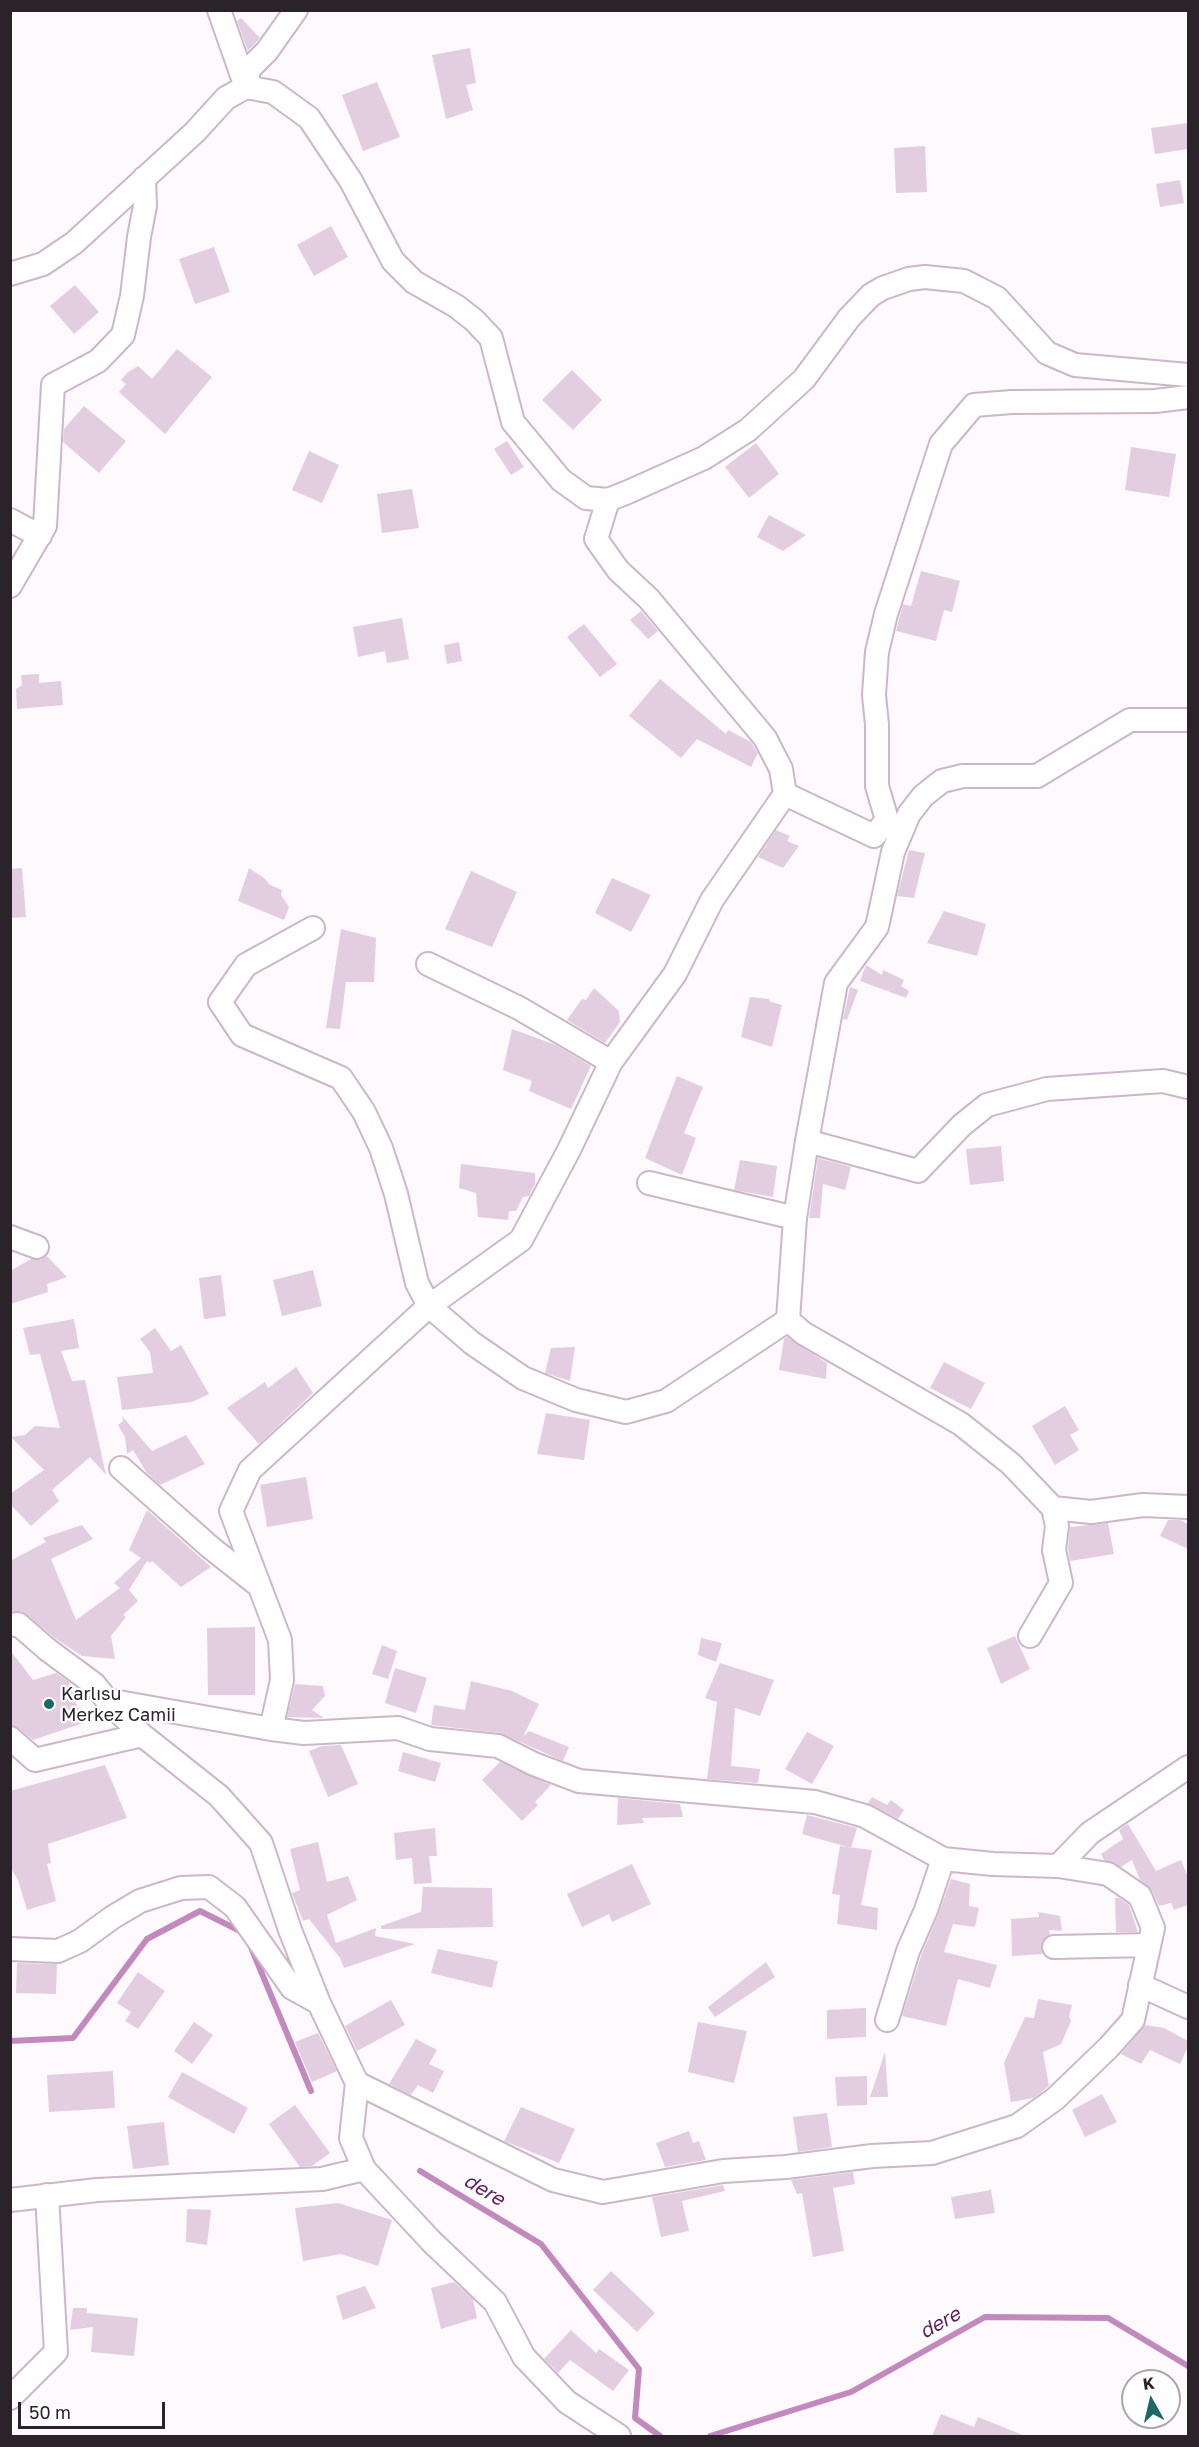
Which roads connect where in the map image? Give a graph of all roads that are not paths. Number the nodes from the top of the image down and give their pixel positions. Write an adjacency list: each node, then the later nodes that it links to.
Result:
1 (219, 10): 3 (street)
2 (296, 10): 3 (street)
3 (246, 87): 4 (street); 8 (street)
4 (144, 178): 5 (street); 10 (street)
5 (10, 274)
6 (1188, 375): 8 (street)
7 (1188, 397): 13 (street)
8 (608, 500): 13 (street)
9 (10, 520): 10 (street)
10 (40, 536): 11 (street)
11 (10, 586)
12 (1188, 720): 18 (street)
13 (785, 794): 16 (street)
14 (313, 928): 23 (street)
15 (428, 964): 16 (street)
16 (611, 1062): 23 (street)
17 (1188, 1087): 18 (street)
18 (807, 1141): 20 (street)
19 (649, 1183): 20 (street)
20 (795, 1218): 24 (street)
21 (10, 1237): 22 (street)
22 (37, 1247)
23 (429, 1306): 24 (street); 28 (street)
24 (788, 1320): 27 (street)
25 (121, 1468): 28 (street)
26 (1188, 1507): 27 (street)
27 (1053, 1508): 30 (street)
28 (258, 1585): 32 (street)
29 (13, 1621): 31 (street)
30 (1030, 1636)
31 (107, 1700): 32 (street); 33 (street)
32 (272, 1729): 36 (street)
33 (142, 1735): 34 (street); 42 (street)
34 (10, 1738)
35 (1188, 1767): 37 (street)
36 (942, 1859): 37 (street); 44 (street)
37 (1058, 1866): 38 (street)
38 (1149, 1945): 39 (street); 41 (street)
39 (1054, 1947)
40 (10, 1949): 42 (street)
41 (1140, 1985): 43 (street); 45 (street)
42 (319, 2003): 45 (street)
43 (1188, 2007)
44 (887, 2020)
45 (357, 2083): 46 (street)
46 (364, 2169): 47 (street); 50 (street)
47 (47, 2195): 48 (street); 49 (street)
48 (10, 2200)
49 (10, 2398)
50 (619, 2436)

